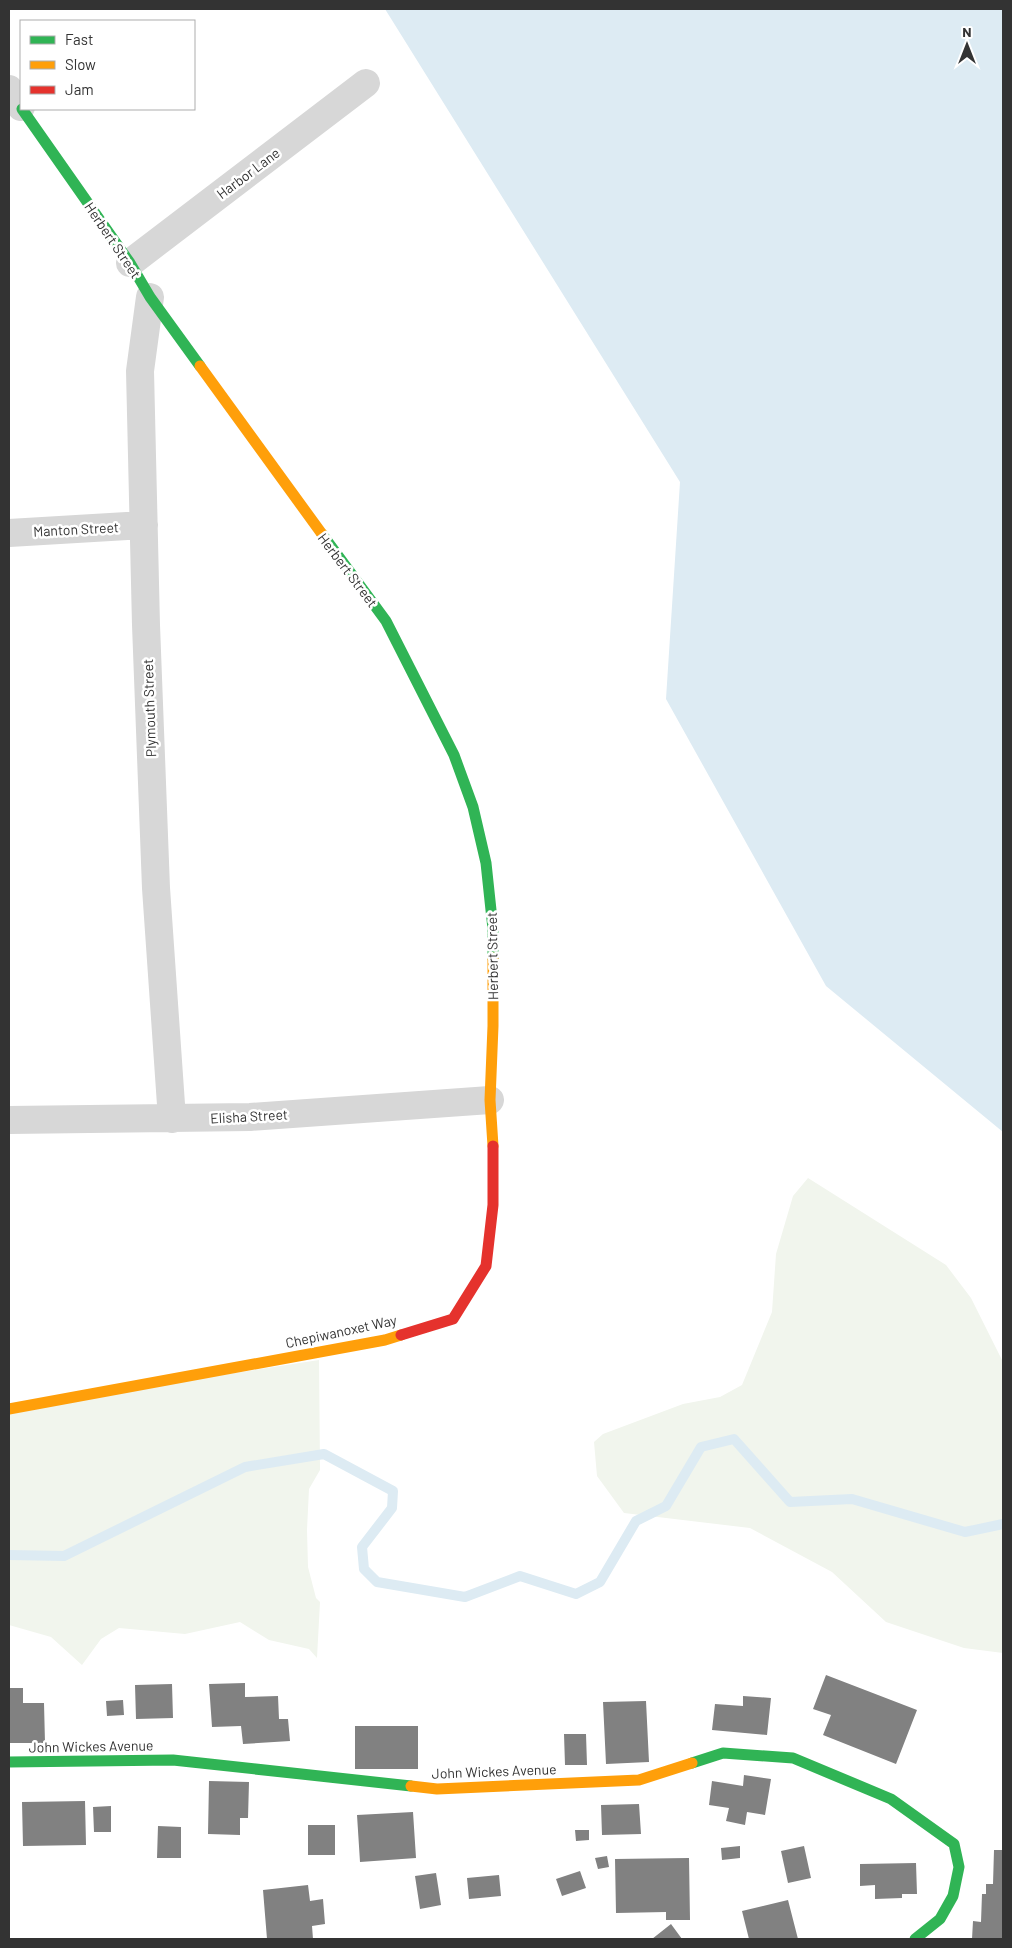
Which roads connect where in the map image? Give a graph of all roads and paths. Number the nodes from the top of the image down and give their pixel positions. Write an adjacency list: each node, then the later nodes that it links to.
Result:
1 (366, 83): 3 (street, Harbor Lane)
2 (23, 110): 3 (street, Herbert Street)
3 (130, 263): 4 (street, Herbert Street)
4 (150, 297): 5 (street, Plymouth Street); 7 (street, Herbert Street)
5 (144, 525): 6 (street, Manton Street); 8 (street, Plymouth Street)
6 (9, 533)
7 (490, 1100): 8 (street, Elisha Street); 10 (street, Chepiwanoxet Way)
8 (172, 1119): 9 (street, Elisha Street)
9 (9, 1120)
10 (9, 1410)
11 (9, 1762): 12 (street, John Wickes Avenue)
12 (915, 1939)

